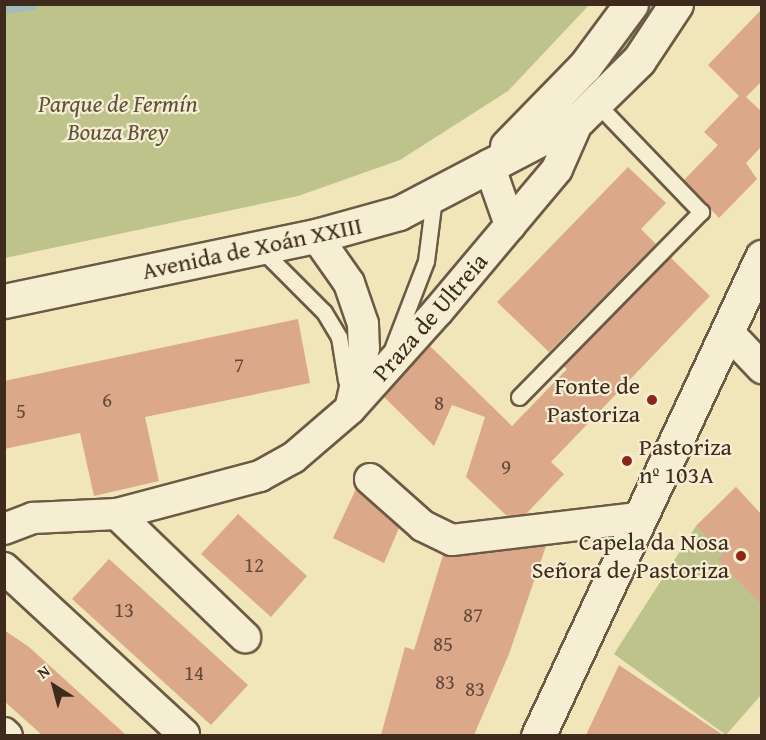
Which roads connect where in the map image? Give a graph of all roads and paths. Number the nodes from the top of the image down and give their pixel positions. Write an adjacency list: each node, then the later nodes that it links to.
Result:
1 (631, 4): 4 (street, Avenida de Xoán XXIII)
2 (676, 4): 3 (street, Avenida de Xoán XXIII)
3 (588, 111): 4 (street, Avenida de Xoán XXIII); 6 (street, Praza de Ultreia); 14 (lane)
4 (489, 165): 5 (street, Avenida de Xoán XXIII); 6 (street)
5 (434, 198): 7 (street, Avenida de Xoán XXIII); 13 (lane)
6 (510, 225): 13 (street, Praza de Ultreia)
7 (316, 236): 8 (street, Avenida de Xoán XXIII); 15 (street, Praza de Ultreia)
8 (261, 249): 10 (street, Avenida de Xoán XXIII); 15 (lane)
9 (762, 257): 11 (street)
10 (4, 301)
11 (728, 332): 12 (street); 18 (street)
12 (762, 368)
13 (381, 374): 15 (street, Praza de Ultreia)
14 (519, 397)
15 (342, 416): 17 (street, Praza de Ultreia)
16 (370, 479): 18 (street)
17 (117, 514): 19 (street, Praza de Ultreia); 21 (street)
18 (636, 518): 23 (street)
19 (4, 529)
20 (4, 568): 22 (street)
21 (245, 637)
22 (184, 734)
23 (538, 735)

